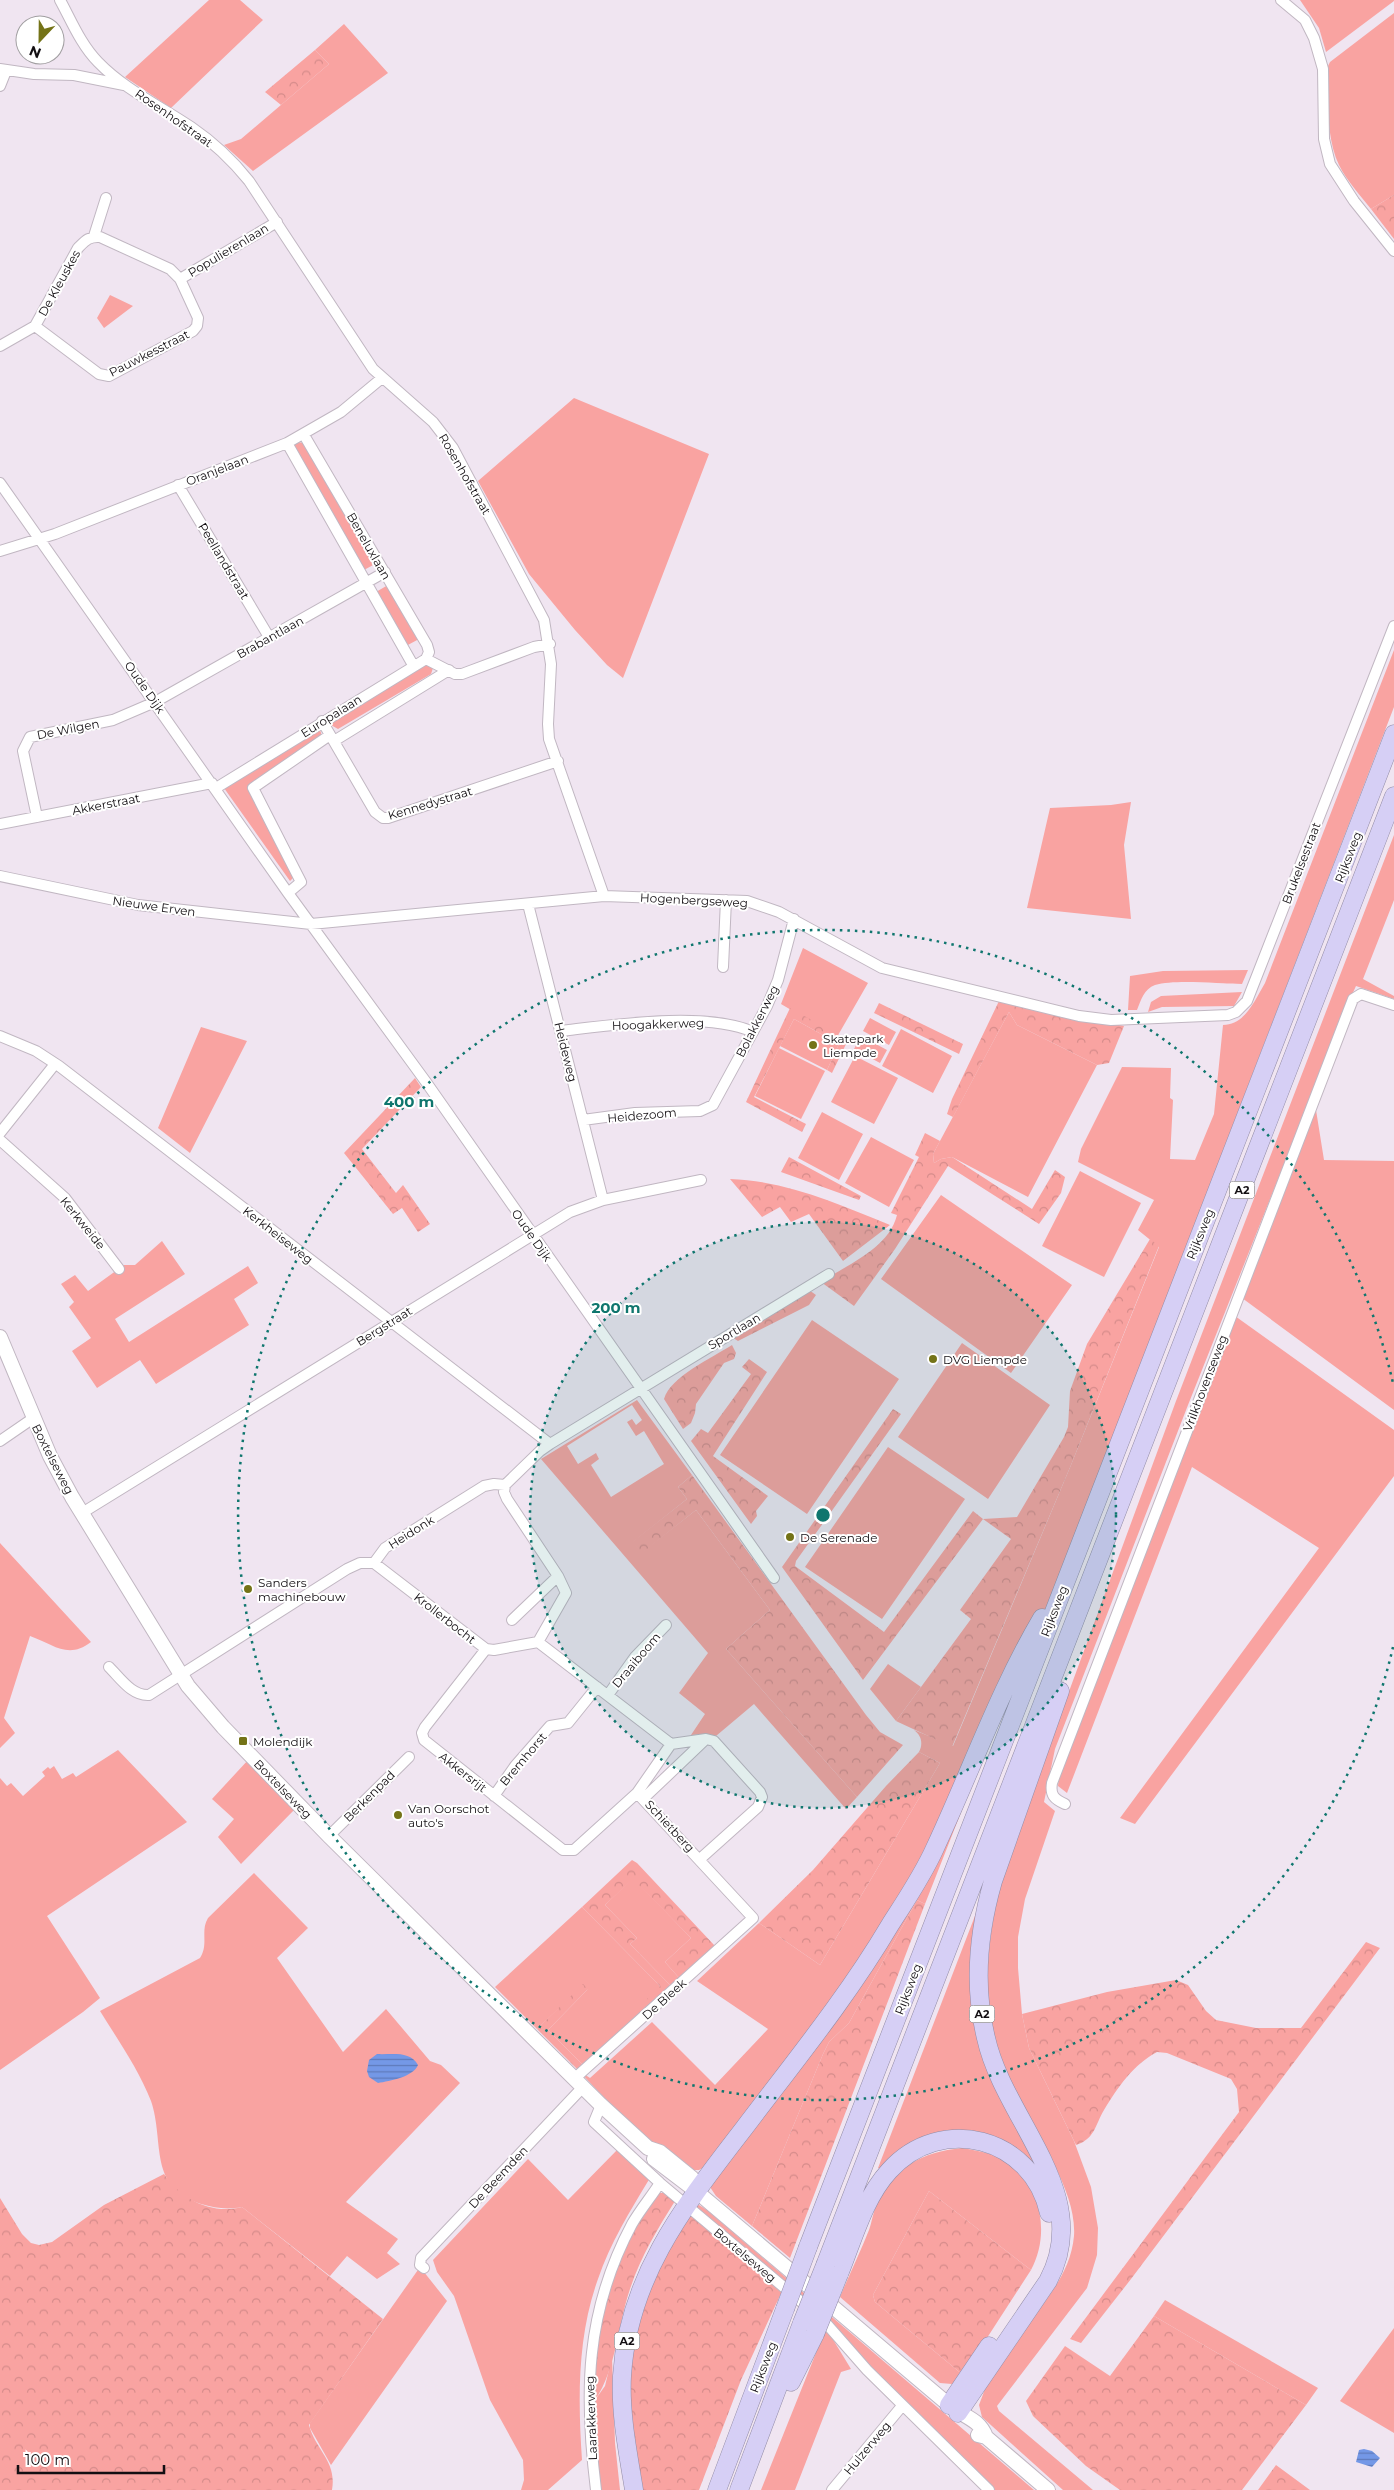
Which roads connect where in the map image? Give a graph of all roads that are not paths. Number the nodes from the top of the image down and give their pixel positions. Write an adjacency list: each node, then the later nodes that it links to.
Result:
1 (60, 0): 3 (street, Rosenhofstraat)
2 (1281, 0): 11 (street)
3 (97, 62): 5 (street); 7 (street, Rosenhofstraat)
4 (3, 70): 5 (street); 6 (street)
5 (88, 77): 7 (street)
6 (0, 86)
7 (128, 86): 9 (street, Rosenhofstraat)
8 (106, 198): 10 (street)
9 (276, 222): 12 (street, Populierenlaan); 15 (street, Rosenhofstraat)
10 (94, 236): 12 (street); 13 (street, De Kleuskes)
11 (1394, 251)
12 (180, 279): 13 (street, Pauwkesstraat)
13 (35, 326): 14 (street, De Kleuskes)
14 (0, 346)
15 (382, 378): 16 (street, Oranjelaan); 26 (street, Rosenhofstraat)
16 (304, 435): 17 (street, Oranjelaan); 22 (street, Beneluxlaan)
17 (287, 443): 19 (street, Oranjelaan); 23 (street, Beneluxlaan)
18 (0, 483): 20 (street, Oude Dijk)
19 (178, 485): 20 (street, Oranjelaan); 25 (street, Peellandstraat)
20 (41, 538): 21 (street, Oranjelaan); 30 (street, Oude Dijk)
21 (0, 551)
22 (385, 572): 23 (street, Brabantlaan); 27 (street, Beneluxlaan)
23 (367, 582): 25 (street, Brabantlaan); 28 (street, Beneluxlaan)
24 (1394, 626): 48 (street, Brukelsestraat)
25 (269, 637): 30 (street, Brabantlaan)
26 (550, 644): 29 (street); 34 (street, Rosenhofstraat)
27 (426, 659): 28 (street, Europalaan); 29 (street)
28 (413, 665): 31 (street, Europalaan)
29 (448, 670): 33 (street, Europalaan)
30 (155, 702): 35 (street, Oude Dijk); 37 (street, De Wilgen)
31 (322, 721): 33 (street, Kennedystraat); 35 (street, Europalaan)
32 (1394, 734): 72 (highway, Rijksweg / A2)
33 (332, 738): 34 (street, Kennedystraat); 40 (street, Europalaan)
34 (558, 761): 41 (street, Rosenhofstraat)
35 (214, 785): 37 (street, Akkerstraat); 40 (street, Oude Dijk)
36 (1394, 796): 74 (highway, Rijksweg / A2)
37 (38, 817): 38 (street, Akkerstraat)
38 (0, 824)
39 (0, 876): 45 (street, Nieuwe Erven)
40 (288, 892): 45 (street, Oude Dijk)
41 (604, 896): 42 (street, Hogenbergseweg); 43 (street, Hogenbergseweg)
42 (726, 900): 44 (street, Hogenbergseweg); 46 (street)
43 (528, 904): 45 (street, Hogenbergseweg); 49 (street, Heideweg)
44 (794, 919): 48 (street, Hogenbergseweg); 50 (street, Bolakkerweg)
45 (310, 924): 59 (street, Oude Dijk)
46 (723, 967)
47 (1394, 1005): 88 (street, Vrilkhovenseweg)
48 (1146, 1019)
49 (560, 1031): 50 (street, Hoogakkerweg); 54 (street, Heideweg)
50 (753, 1032): 53 (street, Bolakkerweg)
51 (0, 1036): 52 (street, Kerkheiseweg)
52 (55, 1064): 55 (street); 62 (street, Kerkheiseweg)
53 (700, 1111): 54 (street, Heidezoom)
54 (583, 1120): 58 (street, Heideweg)
55 (0, 1133)
56 (0, 1140): 60 (street, Kerkweide)
57 (702, 1180): 58 (street, Bergstraat)
58 (603, 1200): 59 (street, Bergstraat)
59 (532, 1235): 62 (street, Bergstraat); 64 (street, Oude Dijk)
60 (119, 1269)
61 (829, 1274): 64 (street, Sportlaan)
62 (391, 1322): 67 (street, Kerkheiseweg); 69 (street, Bergstraat)
63 (0, 1337): 65 (street, Boxtelseweg)
64 (639, 1389): 67 (street); 73 (street, Oude Dijk)
65 (32, 1420): 66 (street); 69 (street, Boxtelseweg)
66 (0, 1441)
67 (550, 1444): 68 (street)
68 (506, 1485): 70 (street, Heidonk); 71 (street)
69 (82, 1513): 80 (street, Boxtelseweg)
70 (374, 1563): 78 (street, Krollerbocht); 80 (street)
71 (558, 1576): 75 (street); 77 (street)
72 (1067, 1577): 95 (highway, A2); 102 (highway, Rijksweg / A2, bridge)
73 (774, 1578)
74 (1089, 1585): 97 (highway, Rijksweg / A2); 99 (highway, A2)
75 (512, 1620)
76 (666, 1625): 82 (street, Draaiboom)
77 (538, 1642): 78 (street, Krollerbocht); 81 (street)
78 (486, 1649): 86 (street, Akkersrijt)
79 (109, 1667): 80 (street)
80 (180, 1675): 89 (street, Boxtelseweg)
81 (597, 1688): 82 (street); 86 (street, Bremhorst)
82 (608, 1695): 84 (street)
83 (706, 1739): 84 (street); 87 (street); 90 (street)
84 (671, 1744): 87 (street, Schietberg)
85 (409, 1756): 89 (street, Berkenpad)
86 (494, 1796): 87 (street, Akkersrijt)
87 (641, 1796): 90 (street, Schietberg)
88 (1065, 1804)
89 (329, 1836): 92 (street, Boxtelseweg)
90 (700, 1859): 91 (street, Schietberg)
91 (753, 1918): 92 (street, De Bleek)
92 (579, 2083): 93 (street, Boxtelseweg); 96 (street, De Beemden)
93 (601, 2105): 94 (street, Boxtelseweg); 95 (street, Boxtelseweg)
94 (660, 2183): 95 (street, Boxtelseweg); 100 (street, Laarakkerweg)
95 (691, 2198): 98 (street, Boxtelseweg); 99 (street, Boxtelseweg); 101 (highway, A2)
96 (424, 2268)
97 (833, 2268): 99 (highway, A2); 103 (highway, Rijksweg / A2, bridge)
98 (902, 2406): 104 (street, Hulzerweg); 105 (street, Boxtelseweg)
99 (954, 2409): 106 (street, Boxtelseweg)
100 (596, 2490)
101 (634, 2490)
102 (717, 2490)
103 (739, 2490)
104 (832, 2490)
105 (989, 2490)
106 (1048, 2490)

